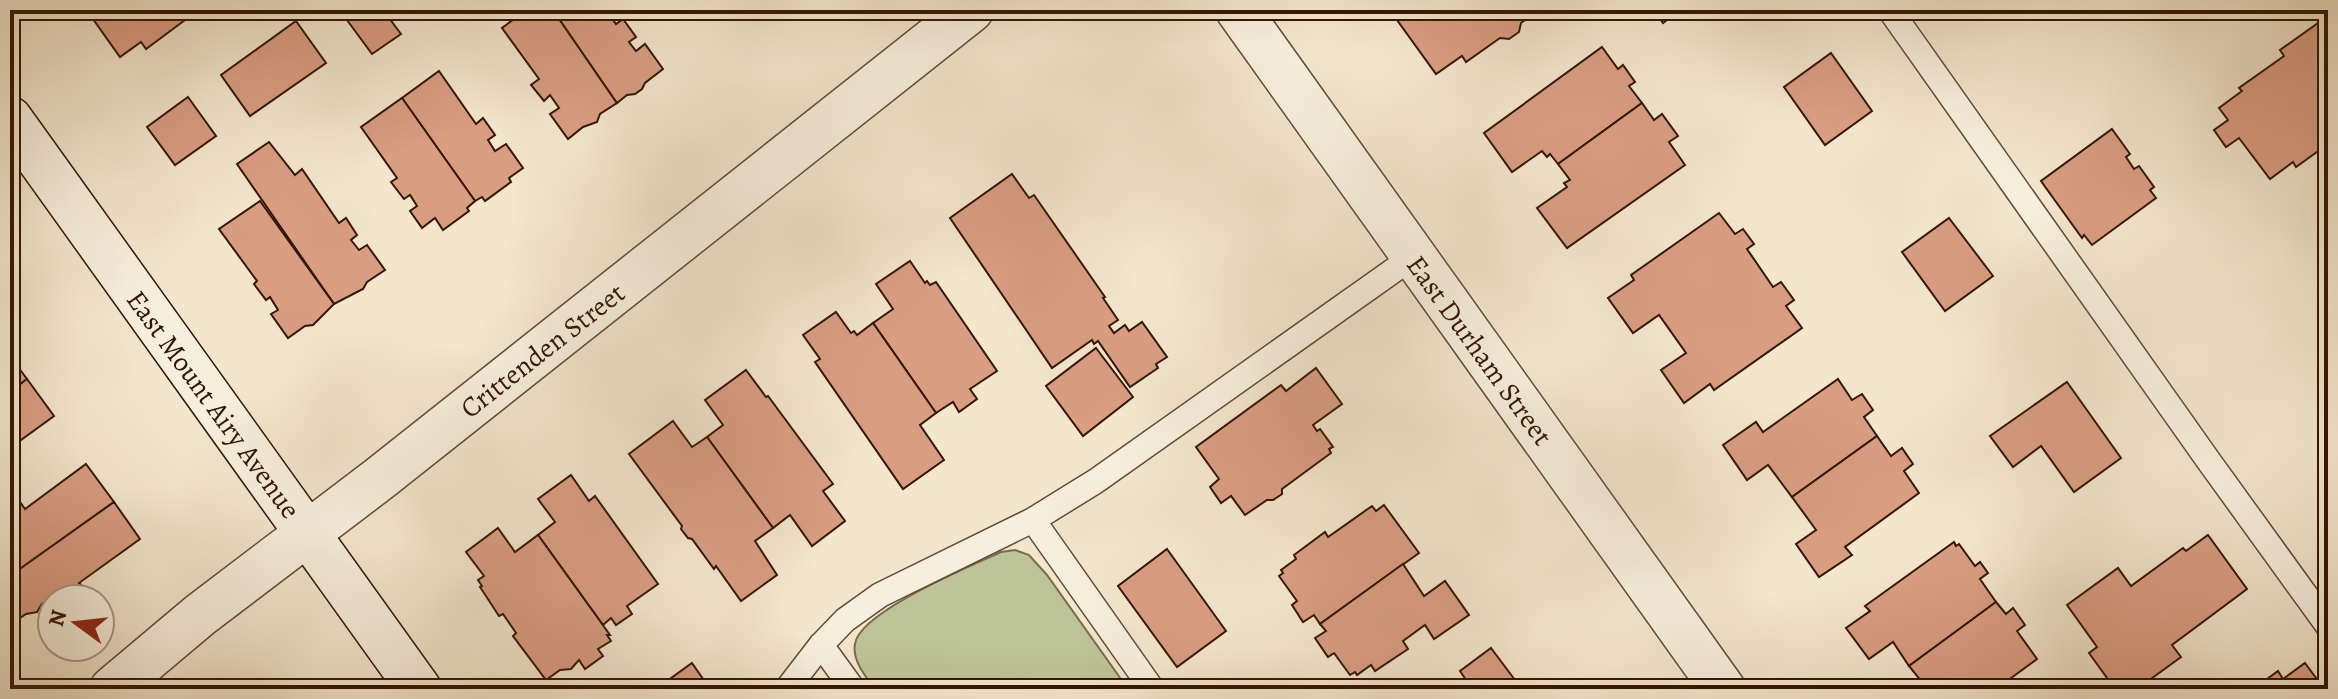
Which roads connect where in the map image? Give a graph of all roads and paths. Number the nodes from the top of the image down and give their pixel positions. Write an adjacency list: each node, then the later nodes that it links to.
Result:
1 (971, 10): 7 (street, Crittenden Street)
2 (1238, 10): 5 (street, East Durham Street)
3 (1890, 10): 8 (lane)
4 (10, 119): 7 (street, East Mount Airy Avenue)
5 (1414, 256): 6 (lane); 15 (street, East Durham Street)
6 (1033, 520): 9 (lane); 14 (lane)
7 (307, 533): 10 (street, Crittenden Street); 11 (street, East Mount Airy Avenue)
8 (2328, 626)
9 (821, 645): 12 (lane); 13 (lane)
10 (112, 689)
11 (419, 689)
12 (787, 689)
13 (853, 689)
14 (1152, 689)
15 (1723, 689)

